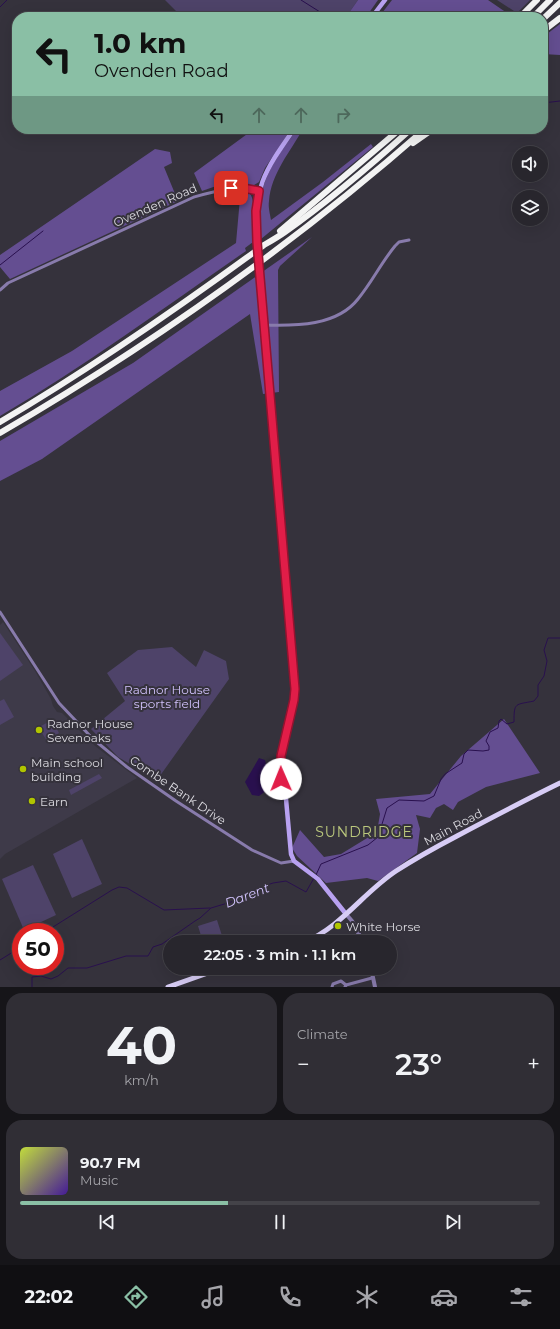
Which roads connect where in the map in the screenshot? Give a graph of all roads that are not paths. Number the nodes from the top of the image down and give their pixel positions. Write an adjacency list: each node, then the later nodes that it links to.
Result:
1 (385, 0): 5 (main road)
2 (537, 0): 6 (highway)
3 (550, 0): 7 (highway)
4 (560, 3): 8 (highway)
5 (376, 12)
6 (525, 12)
7 (538, 12)
8 (548, 14)
9 (560, 18): 10 (highway)
10 (548, 27)
11 (291, 134): 17 (main road)
12 (394, 134): 19 (highway)
13 (405, 134): 19 (highway)
14 (419, 134): 16 (highway)
15 (425, 134): 16 (highway)
16 (395, 154): 23 (highway)
17 (259, 191): 20 (street, Ovenden Road); 21 (main road, bridge)
18 (409, 240): 21 (street)
19 (266, 244): 22 (highway)
20 (0, 290)
21 (264, 325): 26 (main road)
22 (0, 422)
23 (0, 433)
24 (0, 612): 26 (street, Combe Bank Drive)
25 (560, 783): 27 (main road, Main Road)
26 (294, 861): 27 (main road)
27 (346, 914): 28 (main road, Main Road); 29 (street)
28 (318, 935)
29 (359, 935)
30 (202, 975): 34 (main road)
31 (372, 975): 32 (street)
32 (372, 978): 33 (street); 36 (street)
33 (346, 986): 35 (street)
34 (168, 987)
35 (332, 987)
36 (375, 987)

